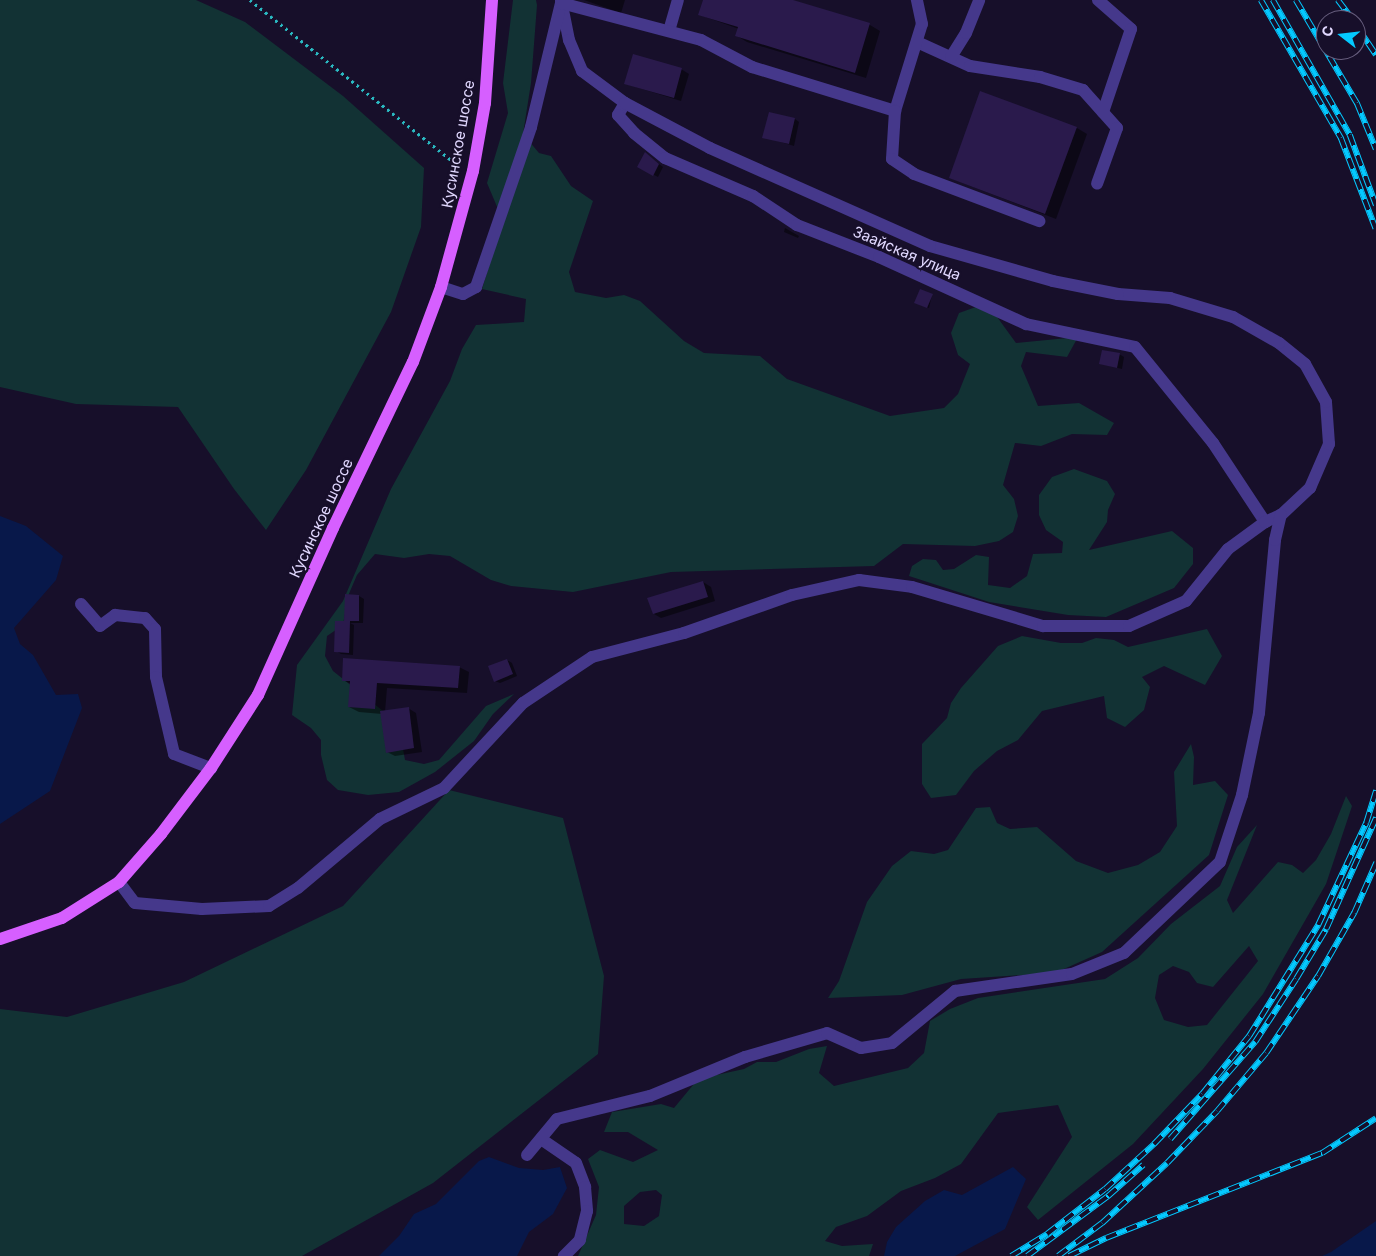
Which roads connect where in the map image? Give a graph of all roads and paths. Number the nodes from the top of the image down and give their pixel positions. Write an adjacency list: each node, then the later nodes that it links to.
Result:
1 (250, 0): 14 (path)
2 (492, 0): 14 (main road, Кусинское шоссе)
3 (678, 0): 8 (street)
4 (917, 0): 9 (street)
5 (979, 0): 10 (street)
6 (1098, 0): 13 (street)
7 (560, 1): 8 (street); 11 (street); 17 (street)
8 (669, 31): 12 (street)
9 (917, 42): 10 (street); 12 (street)
10 (951, 57): 13 (street)
11 (625, 103): 18 (street); 19 (street, Заайская улица)
12 (895, 111): 16 (street)
13 (1103, 112): 15 (street)
14 (474, 172): 17 (main road, Кусинское шоссе)
15 (1097, 184)
16 (1039, 221)
17 (441, 286): 21 (main road, Кусинское шоссе)
18 (1281, 515): 19 (street); 24 (street)
19 (1265, 522): 22 (street)
20 (81, 604): 21 (street)
21 (211, 768): 22 (main road, Кусинское шоссе)
22 (119, 882): 23 (main road, Кусинское шоссе)
23 (0, 939)
24 (541, 1139): 25 (street); 26 (street)
25 (527, 1156)
26 (564, 1256)

